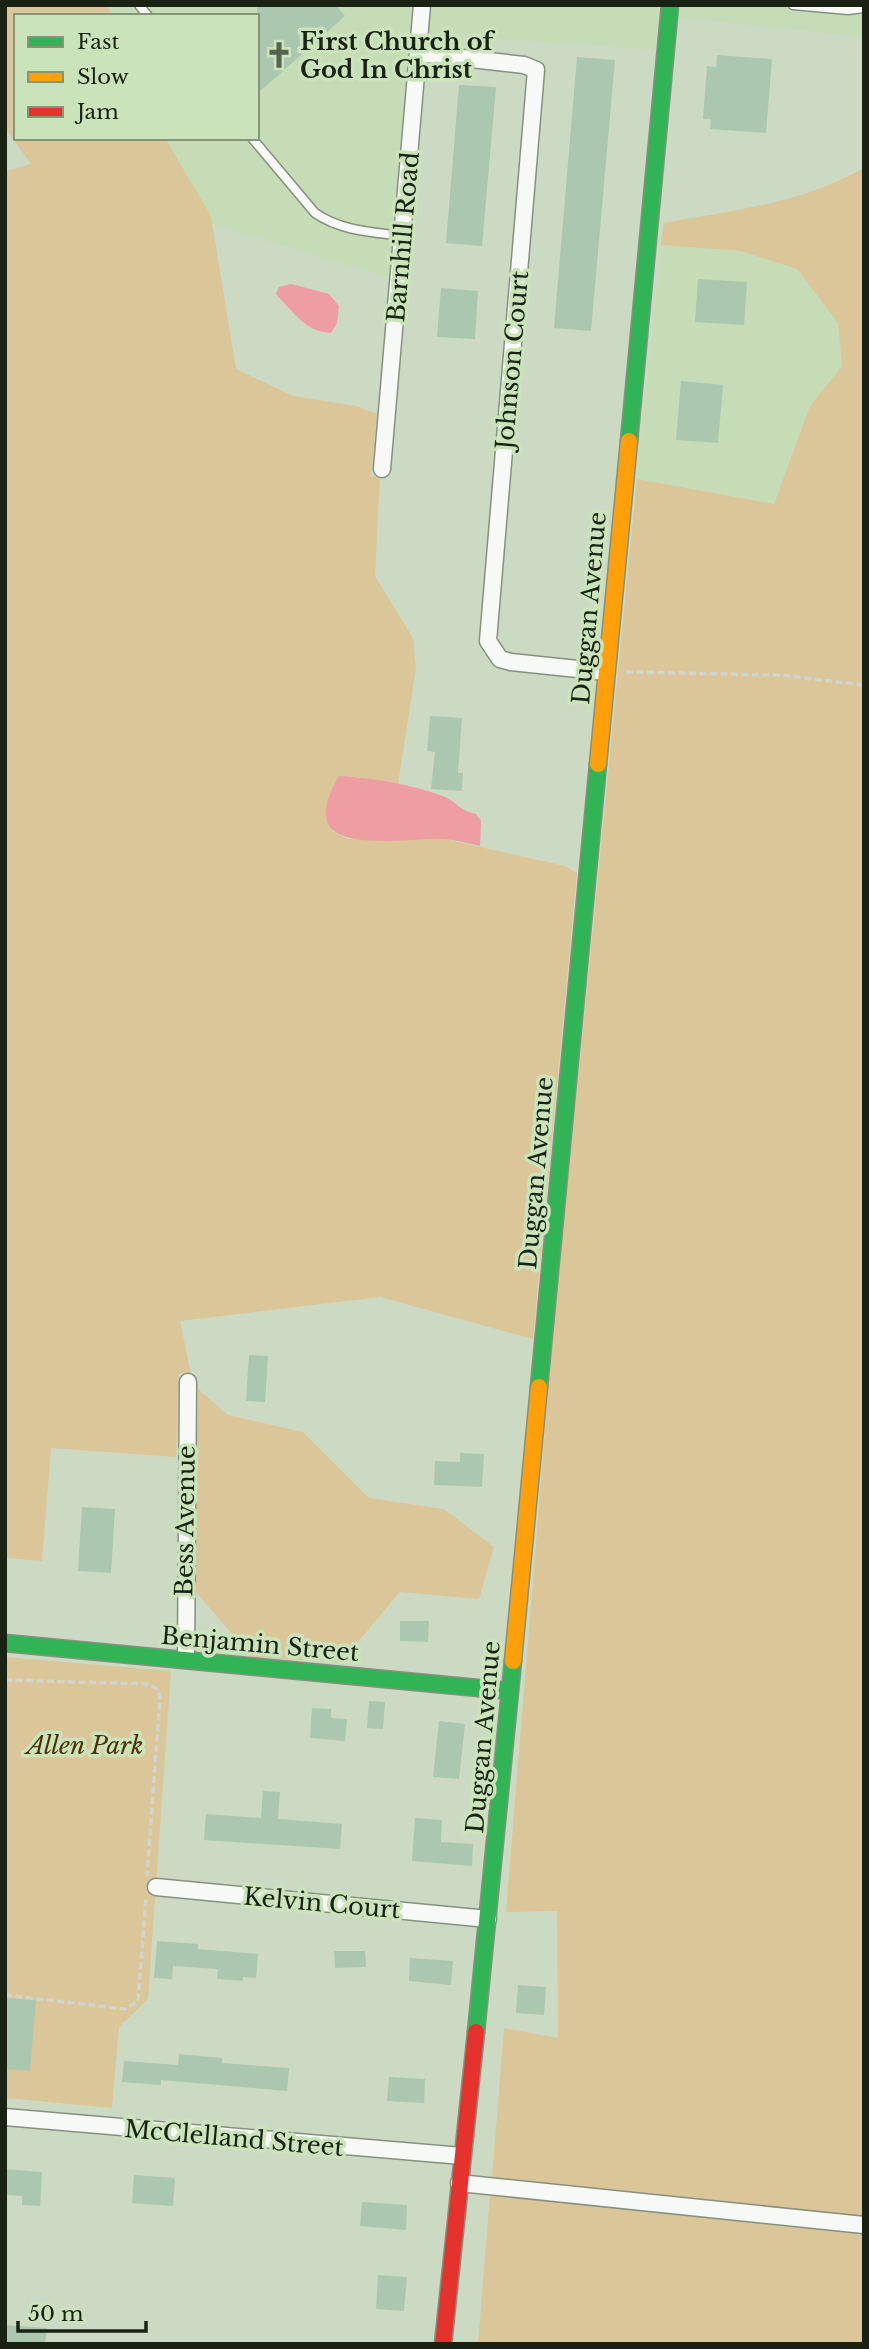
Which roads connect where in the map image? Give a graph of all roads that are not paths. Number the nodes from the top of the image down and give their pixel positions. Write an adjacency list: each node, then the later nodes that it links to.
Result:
1 (422, 5): 5 (street, Barnhill Road)
2 (670, 5): 9 (street, Duggan Avenue)
3 (793, 5): 4 (lane)
4 (864, 8)
5 (418, 53): 7 (street, Barnhill Road); 9 (street, Johnson Court)
6 (254, 140): 7 (lane)
7 (403, 236): 8 (street, Barnhill Road)
8 (382, 469)
9 (606, 671): 13 (street, Duggan Avenue)
10 (188, 1382): 12 (street, Bess Avenue)
11 (5, 1643): 12 (street, Benjamin Street)
12 (186, 1659): 13 (street, Benjamin Street)
13 (510, 1691): 15 (street, Duggan Avenue)
14 (150, 1885): 15 (street, Kelvin Court)
15 (488, 1919): 17 (street, Duggan Avenue)
16 (5, 2117): 17 (street, McClelland Street)
17 (463, 2156): 18 (street, Duggan Avenue)
18 (459, 2183): 19 (street); 20 (street, Duggan Avenue)
19 (864, 2225)
20 (443, 2344)

